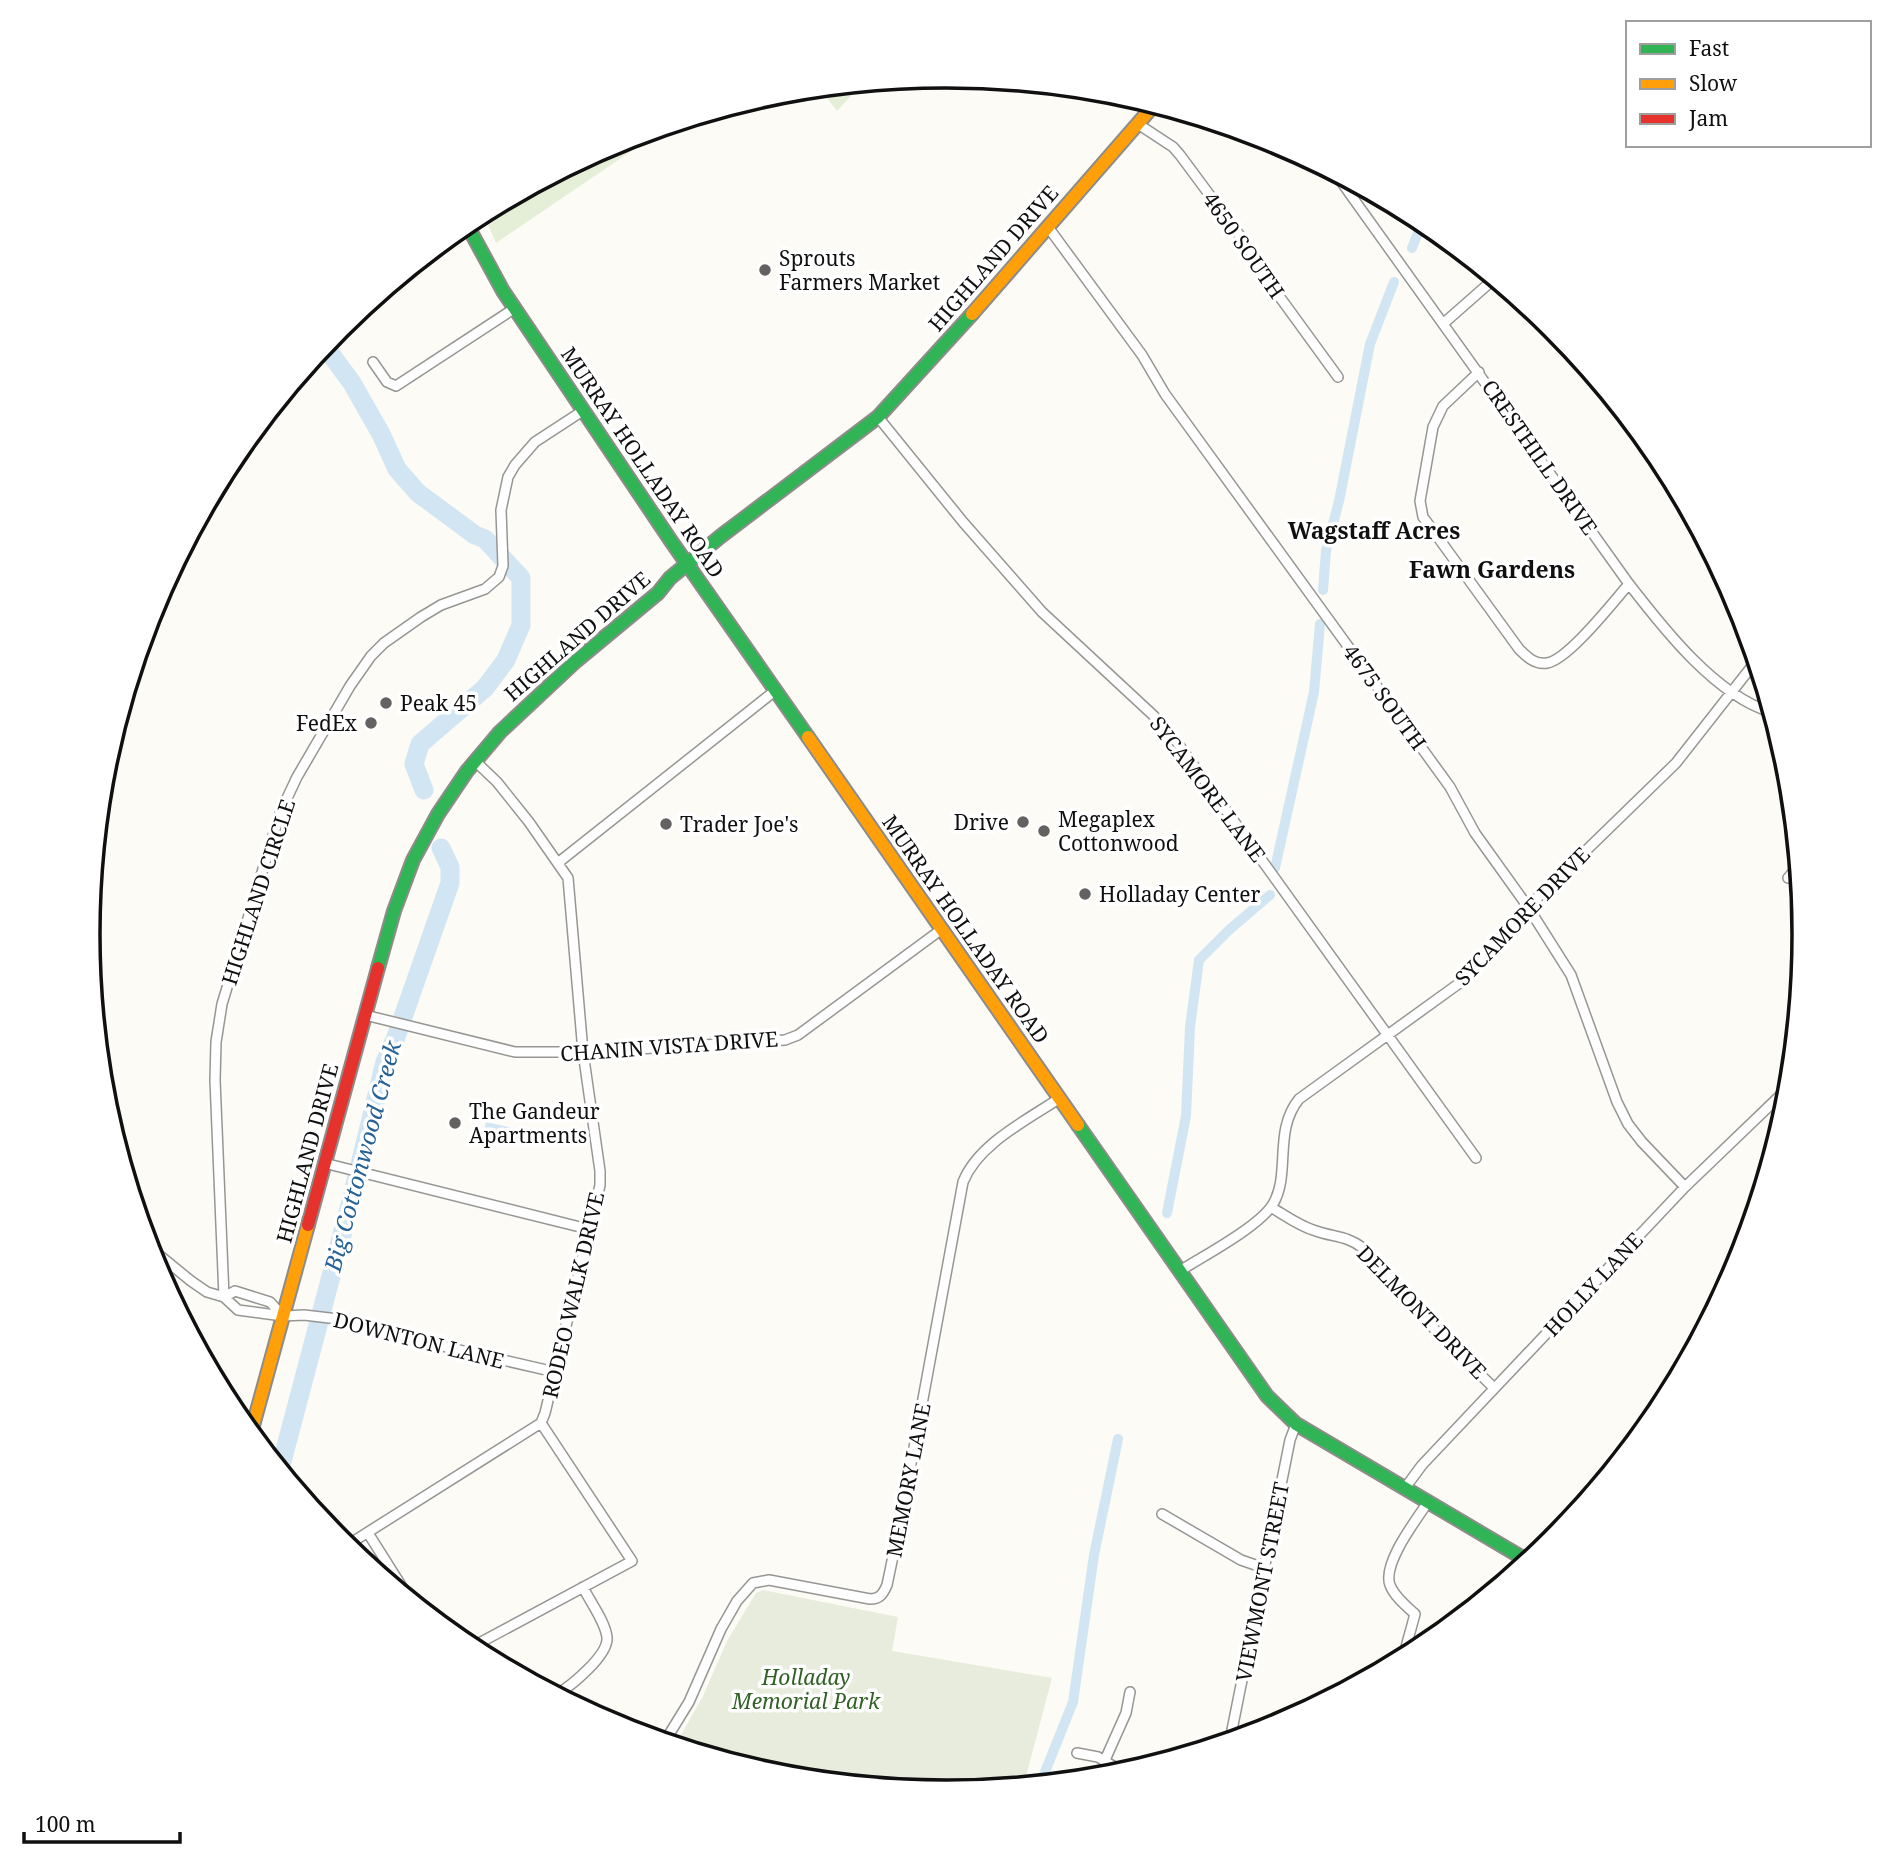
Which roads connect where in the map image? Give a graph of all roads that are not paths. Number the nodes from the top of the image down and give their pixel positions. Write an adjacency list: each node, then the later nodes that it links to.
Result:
1 (1148, 112): 2 (main road, HIGHLAND DRIVE)
2 (1138, 124): 4 (main road, HIGHLAND DRIVE); 11 (street, 4650 SOUTH)
3 (1347, 189): 8 (street, CRESTHILL DRIVE)
4 (1048, 227): 13 (main road, HIGHLAND DRIVE); 22 (street, 4675 SOUTH)
5 (472, 233): 7 (main road, MURRAY HOLLADAY ROAD)
6 (1488, 284): 8 (street)
7 (515, 308): 9 (street); 12 (main road, MURRAY HOLLADAY ROAD)
8 (1444, 323): 10 (street, CRESTHILL DRIVE)
9 (373, 362)
10 (1479, 372): 15 (street, CRESTHILL DRIVE); 15 (street)
11 (1338, 377)
12 (584, 410): 14 (main road, MURRAY HOLLADAY ROAD); 36 (street, HIGHLAND CIRCLE)
13 (878, 417): 14 (main road, HIGHLAND DRIVE); 25 (street, SYCAMORE LANE)
14 (688, 564): 17 (main road, MURRAY HOLLADAY ROAD); 20 (main road, HIGHLAND DRIVE)
15 (1629, 584): 18 (street, CRESTHILL DRIVE)
16 (1749, 669): 18 (street, SYCAMORE DRIVE)
17 (776, 690): 21 (street); 23 (main road, MURRAY HOLLADAY ROAD)
18 (1731, 691): 19 (street, CRESTHILL DRIVE); 22 (street, SYCAMORE DRIVE)
19 (1761, 708)
20 (475, 761): 21 (street, RODEO WALK DRIVE); 24 (main road, HIGHLAND DRIVE)
21 (559, 862): 26 (street, RODEO WALK DRIVE)
22 (1528, 907): 25 (street, SYCAMORE DRIVE); 31 (street, 4675 SOUTH)
23 (942, 929): 26 (street, CHANIN VISTA DRIVE); 27 (main road, MURRAY HOLLADAY ROAD)
24 (365, 1015): 26 (street, CHANIN VISTA DRIVE); 30 (main road, HIGHLAND DRIVE)
25 (1388, 1035): 29 (street, SYCAMORE LANE); 32 (street, SYCAMORE DRIVE)
26 (583, 1052): 33 (street, RODEO WALK DRIVE)
27 (1060, 1098): 35 (main road, MURRAY HOLLADAY ROAD); 57 (street, MEMORY LANE)
28 (1776, 1100): 31 (street, HOLLY LANE)
29 (1476, 1158)
30 (324, 1163): 33 (street); 37 (main road, HIGHLAND DRIVE)
31 (1685, 1187): 39 (street, HOLLY LANE)
32 (1271, 1207): 35 (street); 39 (street, DELMONT DRIVE)
33 (588, 1229): 38 (street, RODEO WALK DRIVE)
34 (166, 1261): 36 (street, DOWNTON LANE)
35 (1180, 1271): 42 (main road, MURRAY HOLLADAY ROAD)
36 (224, 1297): 37 (street, DOWNTON LANE); 37 (street)
37 (283, 1316): 38 (street, DOWNTON LANE); 40 (main road, HIGHLAND DRIVE)
38 (555, 1372): 41 (street, RODEO WALK DRIVE)
39 (1494, 1388): 43 (street, HOLLY LANE)
40 (255, 1420)
41 (541, 1423): 46 (street, RODEO WALK DRIVE); 51 (street)
42 (1296, 1424): 43 (main road, MURRAY HOLLADAY ROAD); 49 (street, VIEWMONT STREET)
43 (1405, 1488): 44 (main road, MURRAY HOLLADAY ROAD)
44 (1428, 1502): 48 (main road, MURRAY HOLLADAY ROAD); 53 (street)
45 (1162, 1514): 49 (street)
46 (368, 1533): 47 (street, RODEO WALK DRIVE); 50 (street)
47 (356, 1540)
48 (1519, 1556)
49 (1264, 1568): 56 (street, VIEWMONT STREET)
50 (395, 1576)
51 (583, 1587): 52 (street); 54 (street)
52 (483, 1641)
53 (1407, 1642)
54 (565, 1689)
55 (1130, 1692): 59 (street)
56 (1232, 1730)
57 (670, 1733)
58 (1077, 1753): 59 (street)
59 (1105, 1760): 60 (street)
60 (1110, 1763)

